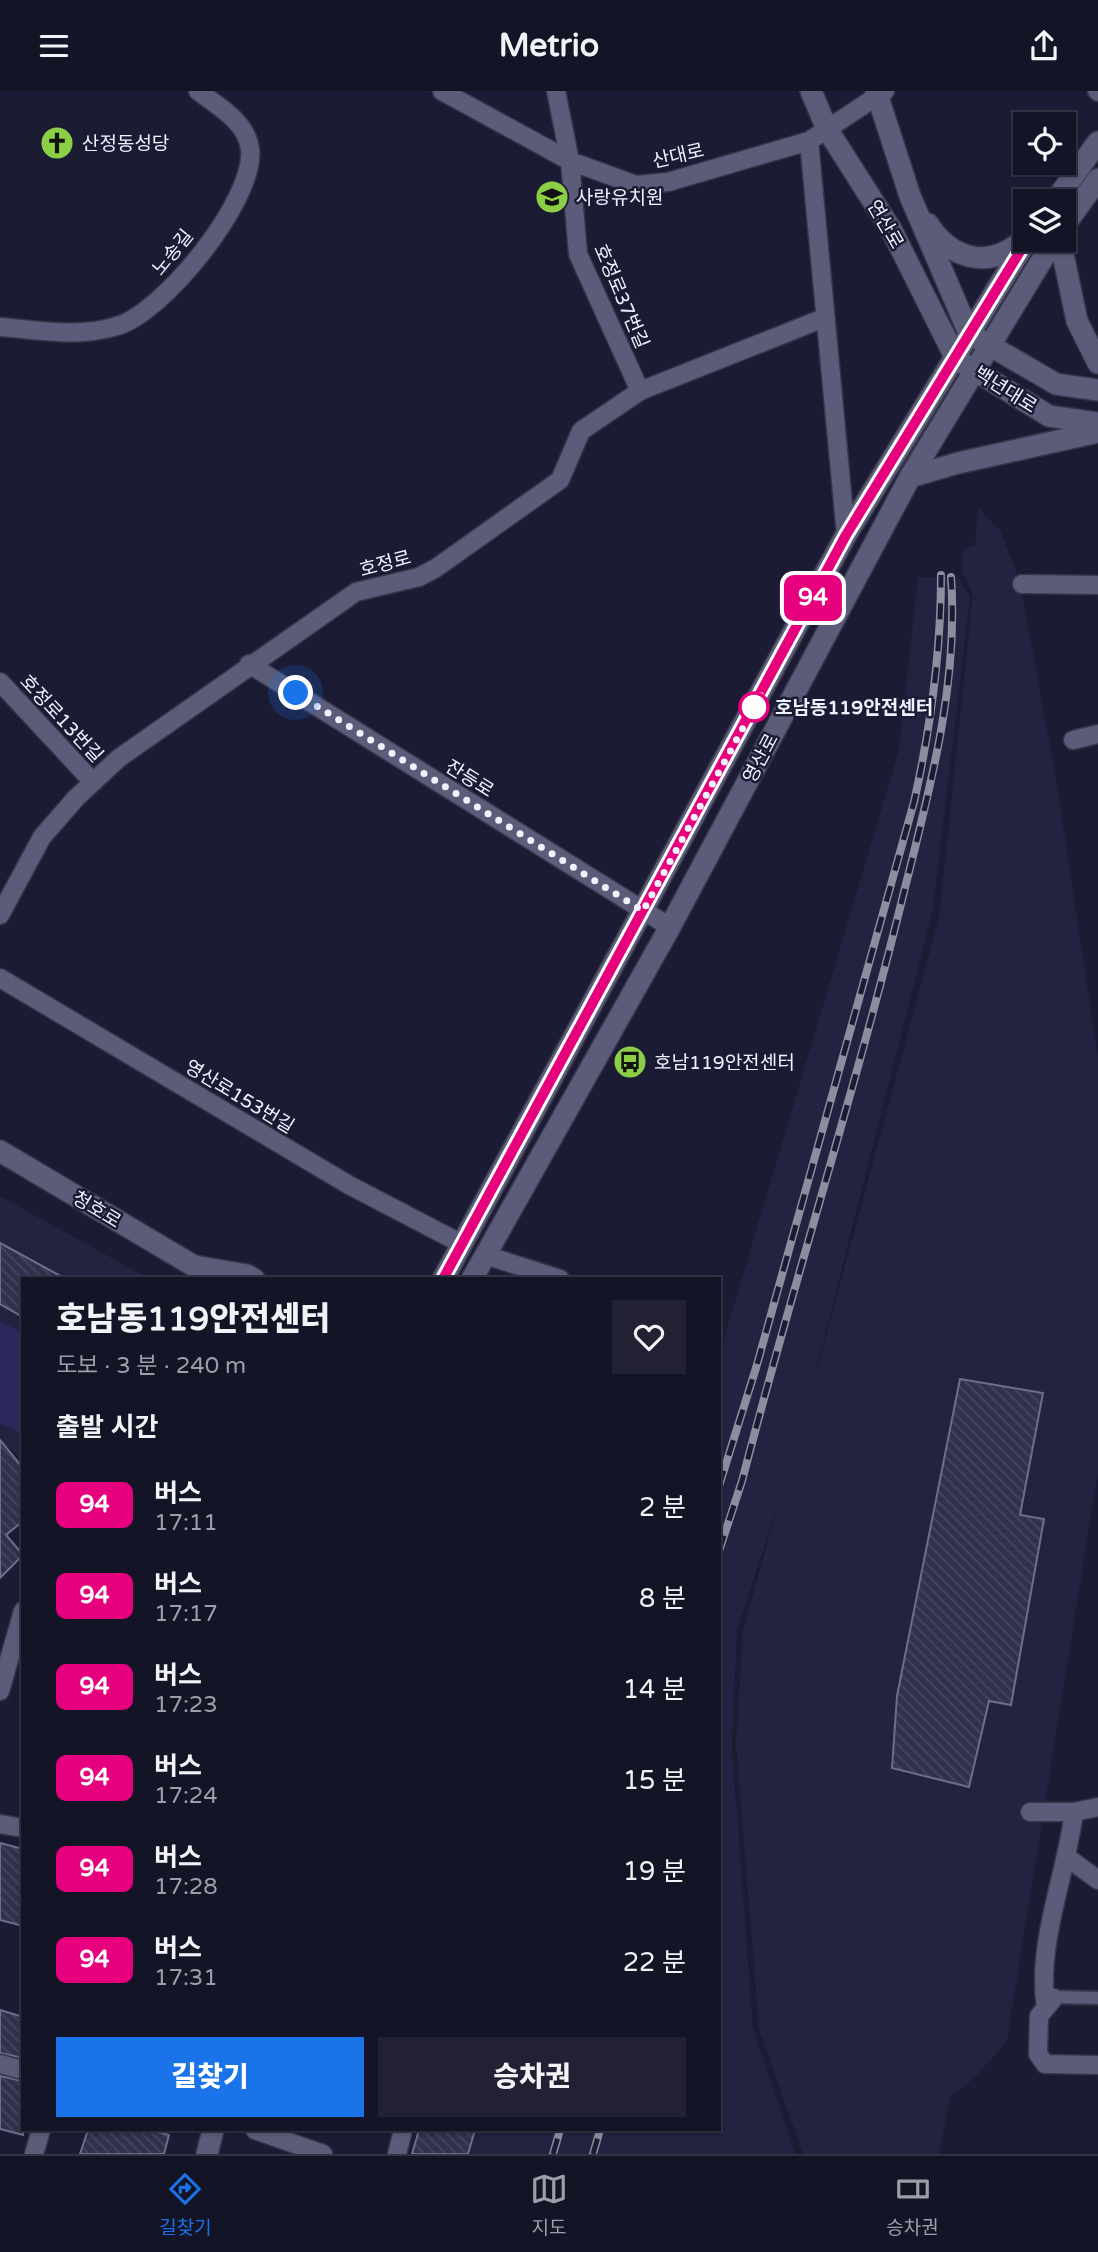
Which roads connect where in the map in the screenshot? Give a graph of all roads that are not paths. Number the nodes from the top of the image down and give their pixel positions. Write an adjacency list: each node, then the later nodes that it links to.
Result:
1 (198, 91): 18 (street, 노송길)
2 (442, 91): 8 (street, 산대로)
3 (556, 91): 8 (street, 호정로37번길)
4 (811, 91): 6 (street, 연산로)
5 (880, 93): 6 (street, 산대로); 11 (street, 연산로)
6 (818, 135): 8 (street, 산대로); 17 (street); 21 (street, 연산로)
7 (1098, 142): 10 (street)
8 (570, 161): 25 (street, 호정로37번길)
9 (1098, 179): 12 (street)
10 (1064, 189)
11 (909, 196): 13 (street); 19 (street, 연산로)
12 (1076, 209)
13 (1013, 248)
14 (1018, 252): 19 (street, 영산로)
15 (1047, 252): 20 (street, 영산로)
16 (1063, 252): 22 (street)
17 (824, 318): 25 (street, 호정로); 29 (street)
18 (0, 327)
19 (969, 334): 20 (street, 백년대로); 21 (street, 영산로)
20 (989, 346): 23 (street, 영산로); 24 (street, 백년대로)
21 (956, 359): 23 (street, 백년대로); 29 (street, 영산로)
22 (1098, 363)
23 (977, 371): 26 (street, 백년대로); 28 (street, 영산로)
24 (1098, 390)
25 (640, 391): 32 (street, 호정로)
26 (1098, 423)
27 (1098, 432): 28 (street)
28 (910, 477): 39 (street, 영산로)
29 (846, 535): 37 (street, 영산로)
30 (1022, 584): 31 (street)
31 (1098, 585)
32 (249, 664): 36 (street, 호정로); 37 (street, 잔등로)
33 (0, 682): 36 (street, 호정로13번길)
34 (1098, 734): 35 (street)
35 (1073, 740)
36 (93, 782): 38 (street, 호정로)
37 (643, 911): 39 (street, 잔등로); 42 (street, 영산로)
38 (0, 915)
39 (670, 927): 43 (street, 영산로)
40 (0, 978): 42 (street, 영산로153번길)
41 (0, 1151): 44 (street, 청호로)
42 (461, 1244): 46 (street, 영산로)
43 (485, 1255): 47 (street, 영산로); 48 (street)
44 (202, 1273): 45 (street, 청호로)
45 (250, 1277)
46 (444, 1277)
47 (473, 1277)
48 (553, 1277)
49 (21, 1617): 50 (street)
50 (2, 1677)
51 (1098, 1807): 53 (street)
52 (1030, 1812): 53 (street)
53 (1074, 1812): 56 (street)
54 (0, 1823): 55 (street)
55 (21, 1828)
56 (1068, 1857): 57 (street); 59 (street)
57 (1098, 1880)
58 (1098, 1998): 59 (street)
59 (1051, 2002): 61 (street)
60 (0, 2064): 62 (street)
61 (1098, 2065)
62 (21, 2069)
63 (41, 2131): 67 (street)
64 (213, 2131): 68 (street)
65 (258, 2131): 69 (street)
66 (403, 2131): 70 (street)
67 (34, 2154)
68 (207, 2154)
69 (323, 2154)
70 (397, 2154)

